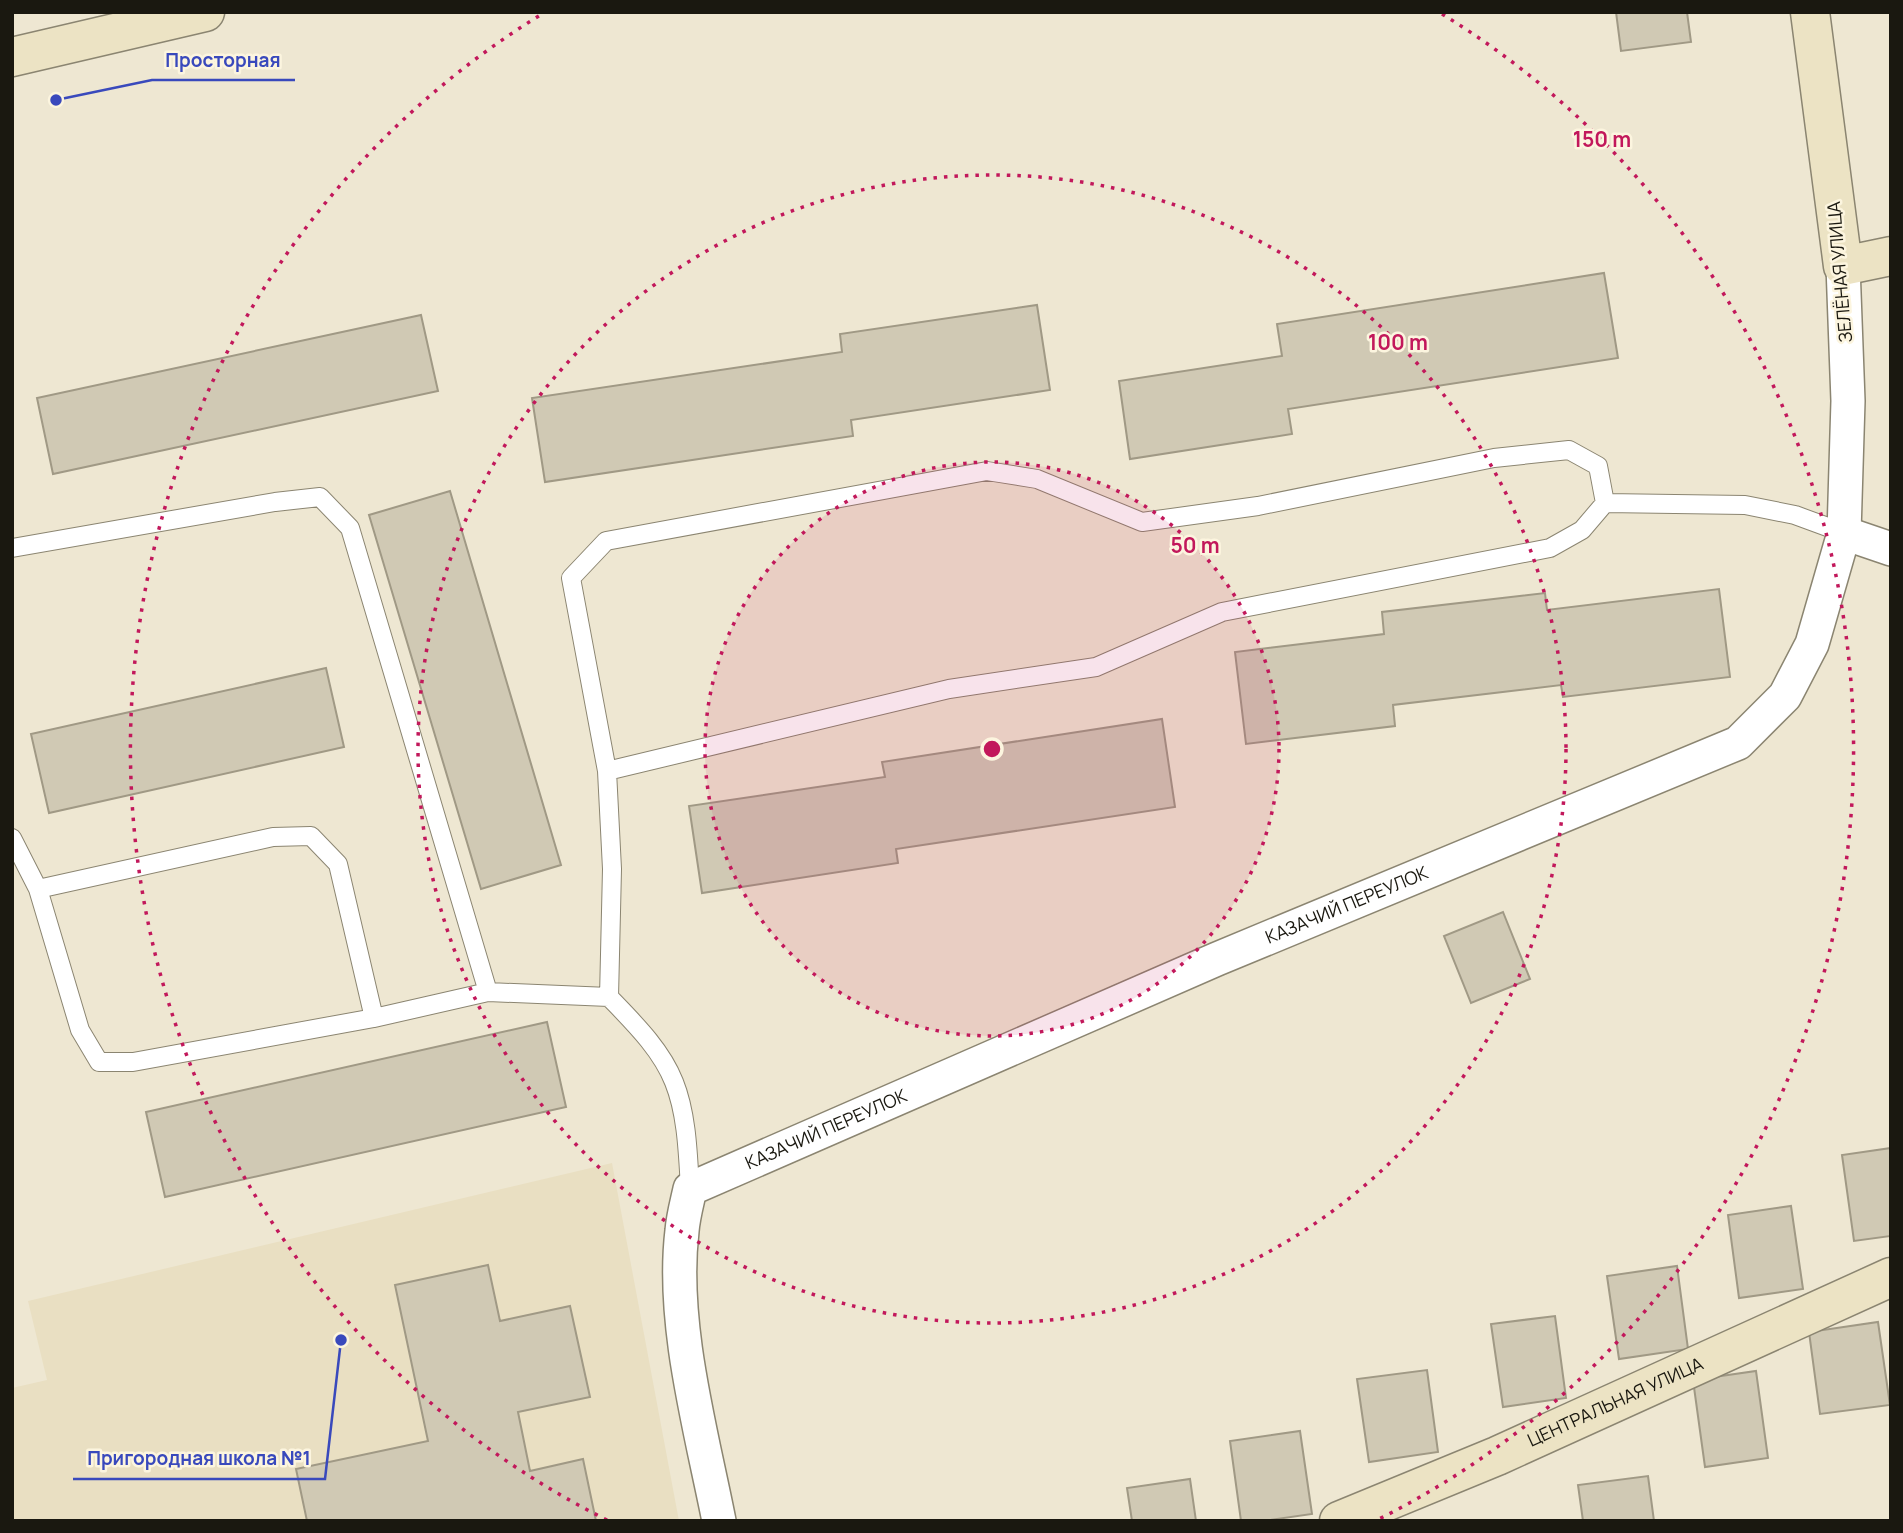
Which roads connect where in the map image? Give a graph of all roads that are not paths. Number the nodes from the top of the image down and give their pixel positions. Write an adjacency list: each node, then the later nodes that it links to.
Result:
1 (205, 12): 3 (street)
2 (1810, 12): 5 (street, ЗЕЛЁНАЯ УЛИЦА)
3 (12, 57)
4 (1891, 256): 5 (street)
5 (1843, 266): 7 (street, ЗЕЛЁНАЯ УЛИЦА)
6 (1605, 503): 7 (lane); 10 (lane); 10 (lane)
7 (1844, 533): 9 (street); 16 (street, КАЗАЧИЙ ПЕРЕУЛОК)
8 (12, 548): 13 (lane)
9 (1891, 549)
10 (607, 771): 14 (lane)
11 (12, 838): 12 (lane)
12 (38, 889): 15 (lane); 15 (lane)
13 (488, 992): 14 (lane); 15 (lane)
14 (610, 997): 16 (lane)
15 (374, 1018)
16 (690, 1189): 18 (street)
17 (1891, 1277): 19 (street, ЦЕНТРАЛЬНАЯ УЛИЦА)
18 (719, 1521)
19 (1339, 1521)

